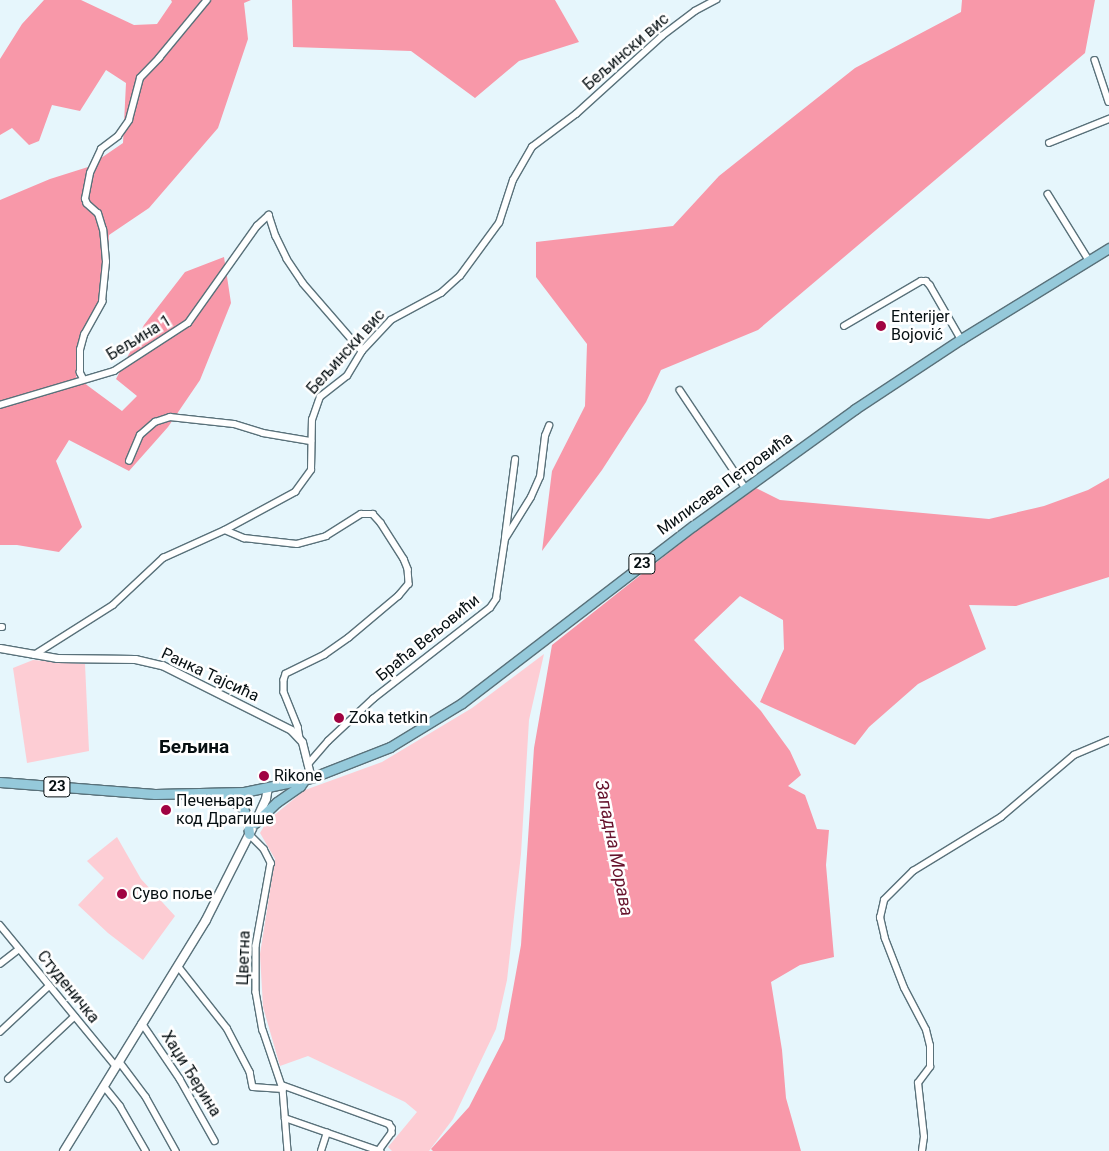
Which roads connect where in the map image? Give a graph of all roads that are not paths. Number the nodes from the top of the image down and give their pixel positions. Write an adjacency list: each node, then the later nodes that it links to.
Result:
1 (207, 0): 13 (street, Бељина 1)
2 (716, 0): 12 (street, Бељински вис)
3 (1095, 60): 4 (street)
4 (1109, 102)
5 (1109, 119): 6 (street)
6 (1049, 143)
7 (1048, 194): 9 (street)
8 (1109, 248): 9 (main road, Милисава Петровића / 23)
9 (1088, 260): 11 (main road, Милисава Петровића / 23)
10 (844, 326): 11 (street)
11 (961, 339): 20 (main road, Милисава Петровића / 23)
12 (362, 352): 13 (street, Бељина 1); 17 (street, Бељински вис)
13 (83, 379): 15 (street)
14 (680, 390): 20 (street)
15 (0, 405)
16 (549, 426): 22 (street, Браћа Вељовићи)
17 (312, 441): 19 (street); 21 (street, Бељински вис)
18 (515, 460): 22 (street)
19 (130, 461)
20 (745, 487): 28 (main road, Милисава Петровића / 23)
21 (224, 530): 24 (street, Бељински вис); 25 (street)
22 (505, 539): 27 (street, Браћа Вељовићи)
23 (0, 648): 24 (street, Ранка Тајсића)
24 (34, 656): 25 (street, Ранка Тајсића)
25 (300, 738): 27 (street)
26 (1109, 740): 55 (street)
27 (309, 763): 28 (street)
28 (308, 778): 30 (main road, 23); 32 (main road)
29 (0, 782): 31 (main road, 23)
30 (268, 788): 31 (main road, 23); 32 (main road)
31 (207, 794): 33 (main road)
32 (255, 823): 33 (main road)
33 (249, 834): 37 (main road); 45 (street, Цветна)
34 (0, 924): 35 (street, Студеничка)
35 (19, 949): 36 (street); 38 (street, Студеничка)
36 (0, 964)
37 (178, 966): 40 (main road); 45 (street)
38 (49, 986): 39 (street, Студеничка); 41 (street)
39 (74, 1017): 42 (street, Студеничка); 43 (street)
40 (142, 1023): 42 (main road); 48 (street, Хаџи Ђерина)
41 (0, 1032)
42 (117, 1064): 44 (main road); 51 (street, Студеничка)
43 (8, 1079)
44 (104, 1086): 49 (main road); 50 (street)
45 (283, 1087): 46 (street, Цветна); 54 (street)
46 (286, 1118): 47 (street); 52 (street, Цветна)
47 (327, 1134): 53 (street); 54 (street)
48 (215, 1141)
49 (64, 1151)
50 (146, 1151)
51 (176, 1151)
52 (288, 1151)
53 (321, 1151)
54 (380, 1151)
55 (922, 1151)

